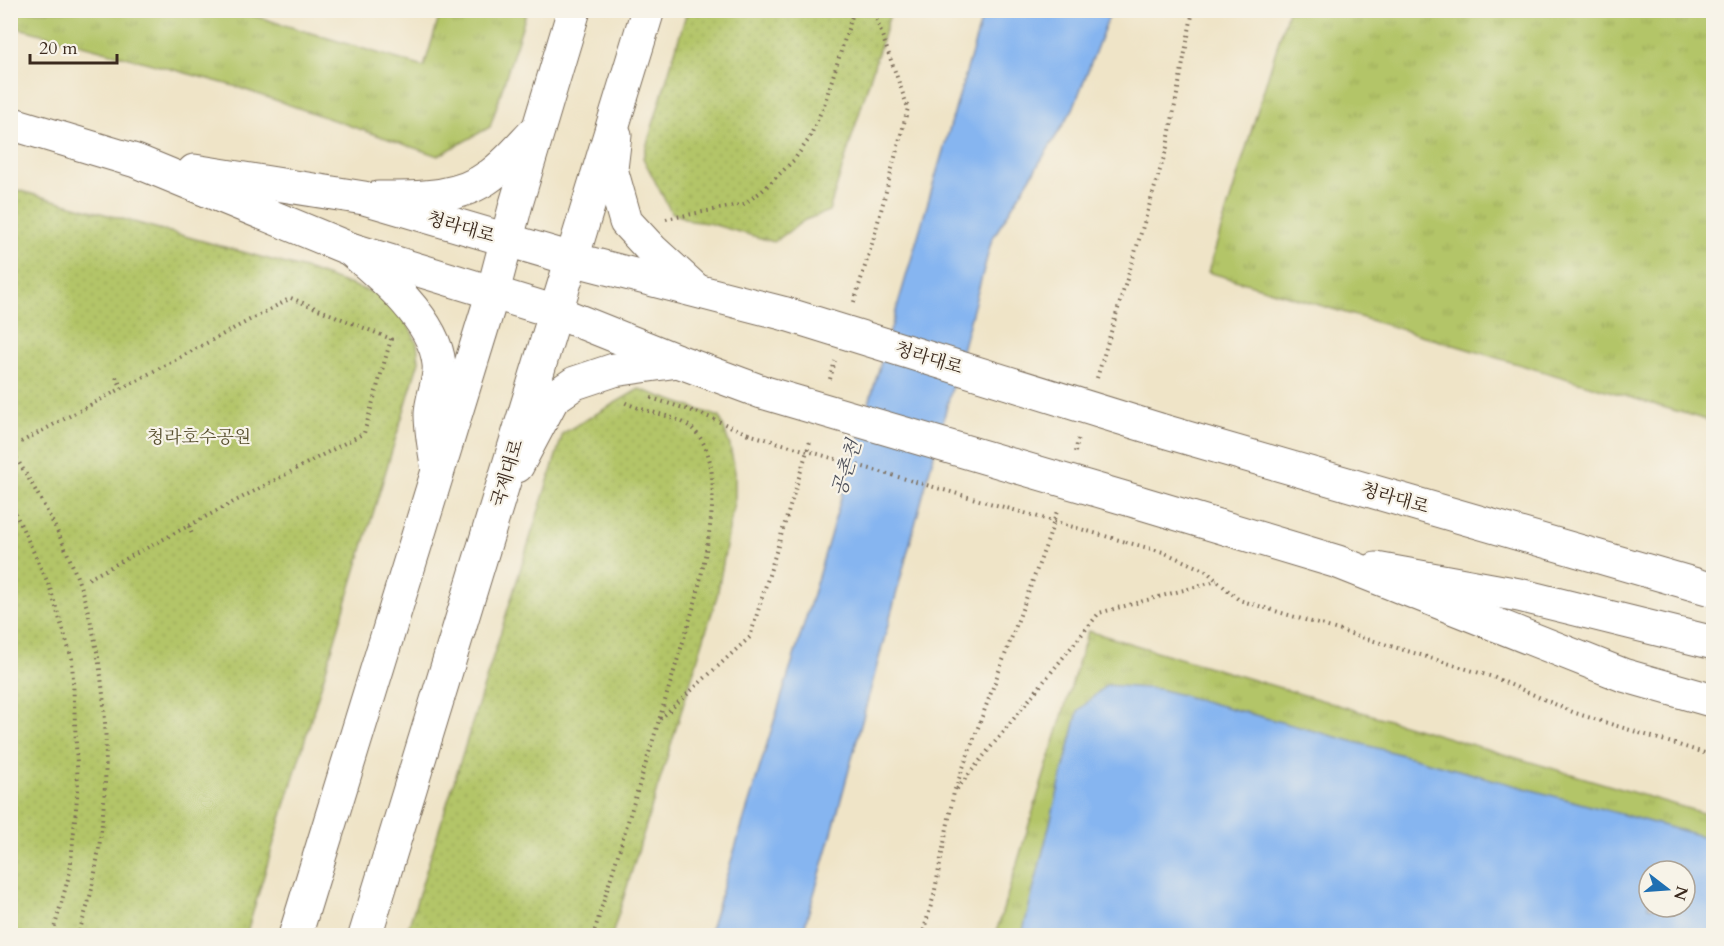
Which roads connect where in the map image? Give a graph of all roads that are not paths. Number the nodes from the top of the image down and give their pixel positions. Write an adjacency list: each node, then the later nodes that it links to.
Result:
1 (574, 10): 5 (main road)
2 (648, 10): 3 (main road, 국제대로)
3 (617, 111): 10 (main road, 국제대로); 11 (main road)
4 (10, 123): 6 (main road, 청라대로)
5 (538, 129): 7 (main road); 8 (main road)
6 (136, 161): 7 (main road, 청라대로); 9 (main road, 청라대로)
7 (364, 198): 8 (main road, 청라대로)
8 (508, 240): 10 (main road, 청라대로); 12 (main road)
9 (350, 249): 12 (main road, 청라대로); 15 (main road)
10 (572, 259): 11 (main road, 청라대로); 13 (main road, 국제대로)
11 (696, 290): 18 (main road, 청라대로, bridge)
12 (493, 292): 13 (main road, 청라대로); 15 (main road)
13 (556, 312): 14 (main road, 청라대로); 16 (main road, 국제대로)
14 (678, 361): 16 (main road); 17 (main road, 청라대로, bridge)
15 (438, 470): 21 (main road)
16 (499, 500): 22 (main road, 국제대로)
17 (1338, 562): 19 (main road); 20 (main road)
18 (1713, 590)
19 (1713, 643)
20 (1713, 701)
21 (295, 936)
22 (365, 936)

